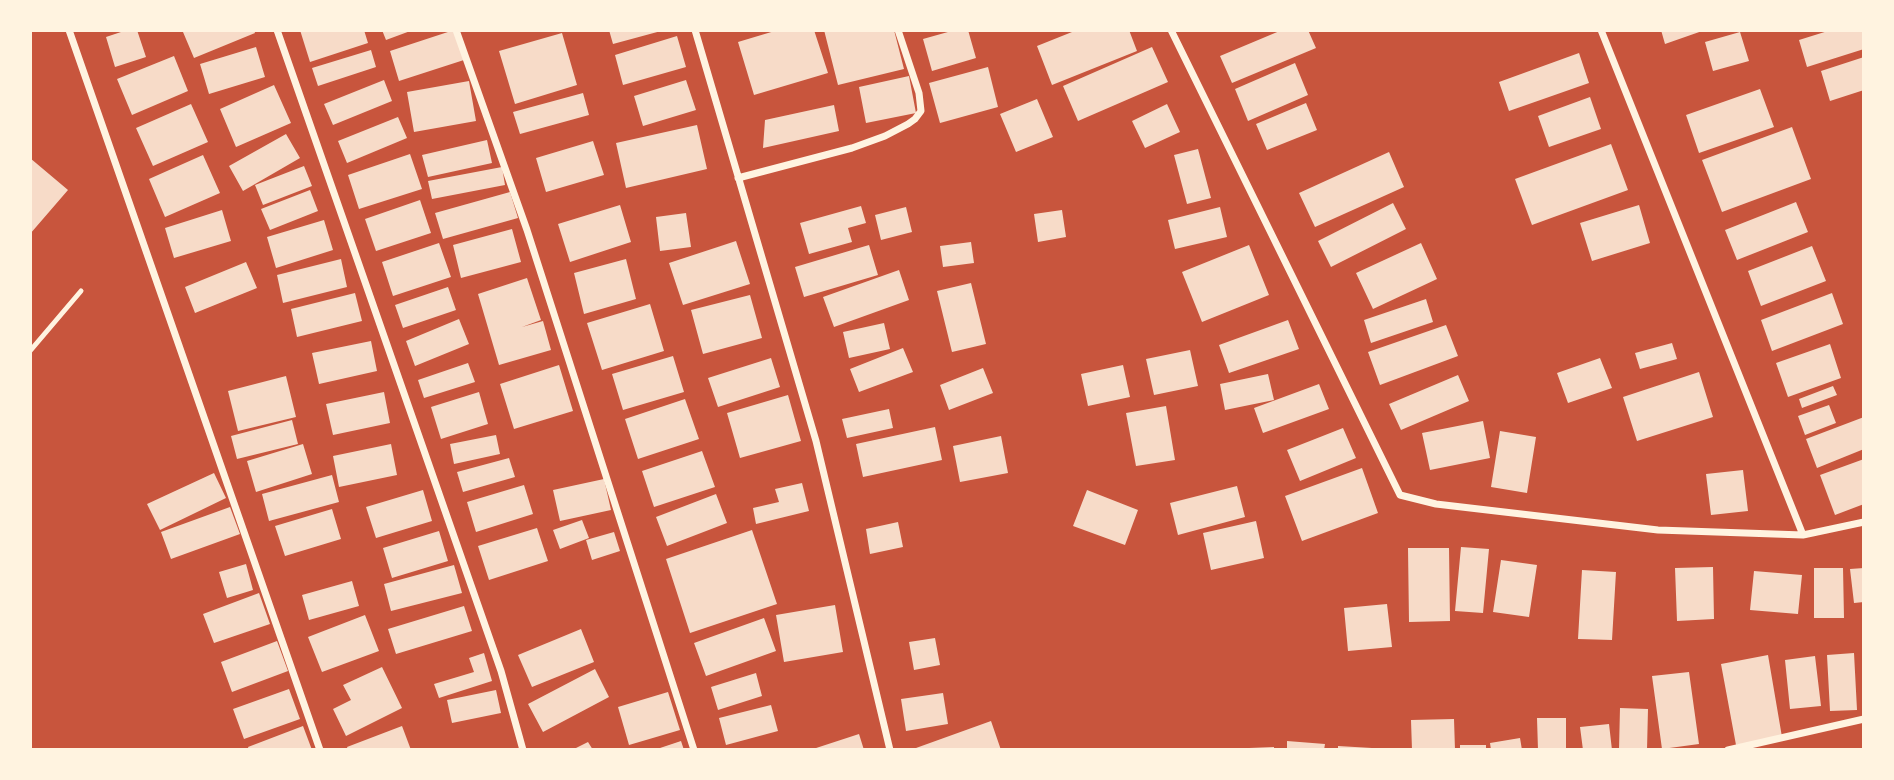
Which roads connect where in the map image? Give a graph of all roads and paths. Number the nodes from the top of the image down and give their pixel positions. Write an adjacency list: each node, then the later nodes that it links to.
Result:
1 (69, 30): 14 (street)
2 (277, 30): 15 (street)
3 (456, 30): 16 (street)
4 (695, 30): 8 (street)
5 (898, 30): 8 (street)
6 (1171, 30): 12 (street)
7 (1601, 30): 12 (street)
8 (738, 178): 17 (street)
9 (81, 291): 10 (lane)
10 (30, 351)
11 (1864, 522): 12 (street)
12 (1804, 535)
13 (1864, 719): 18 (street)
14 (320, 750)
15 (523, 750)
16 (694, 750)
17 (890, 750)
18 (1728, 750)

